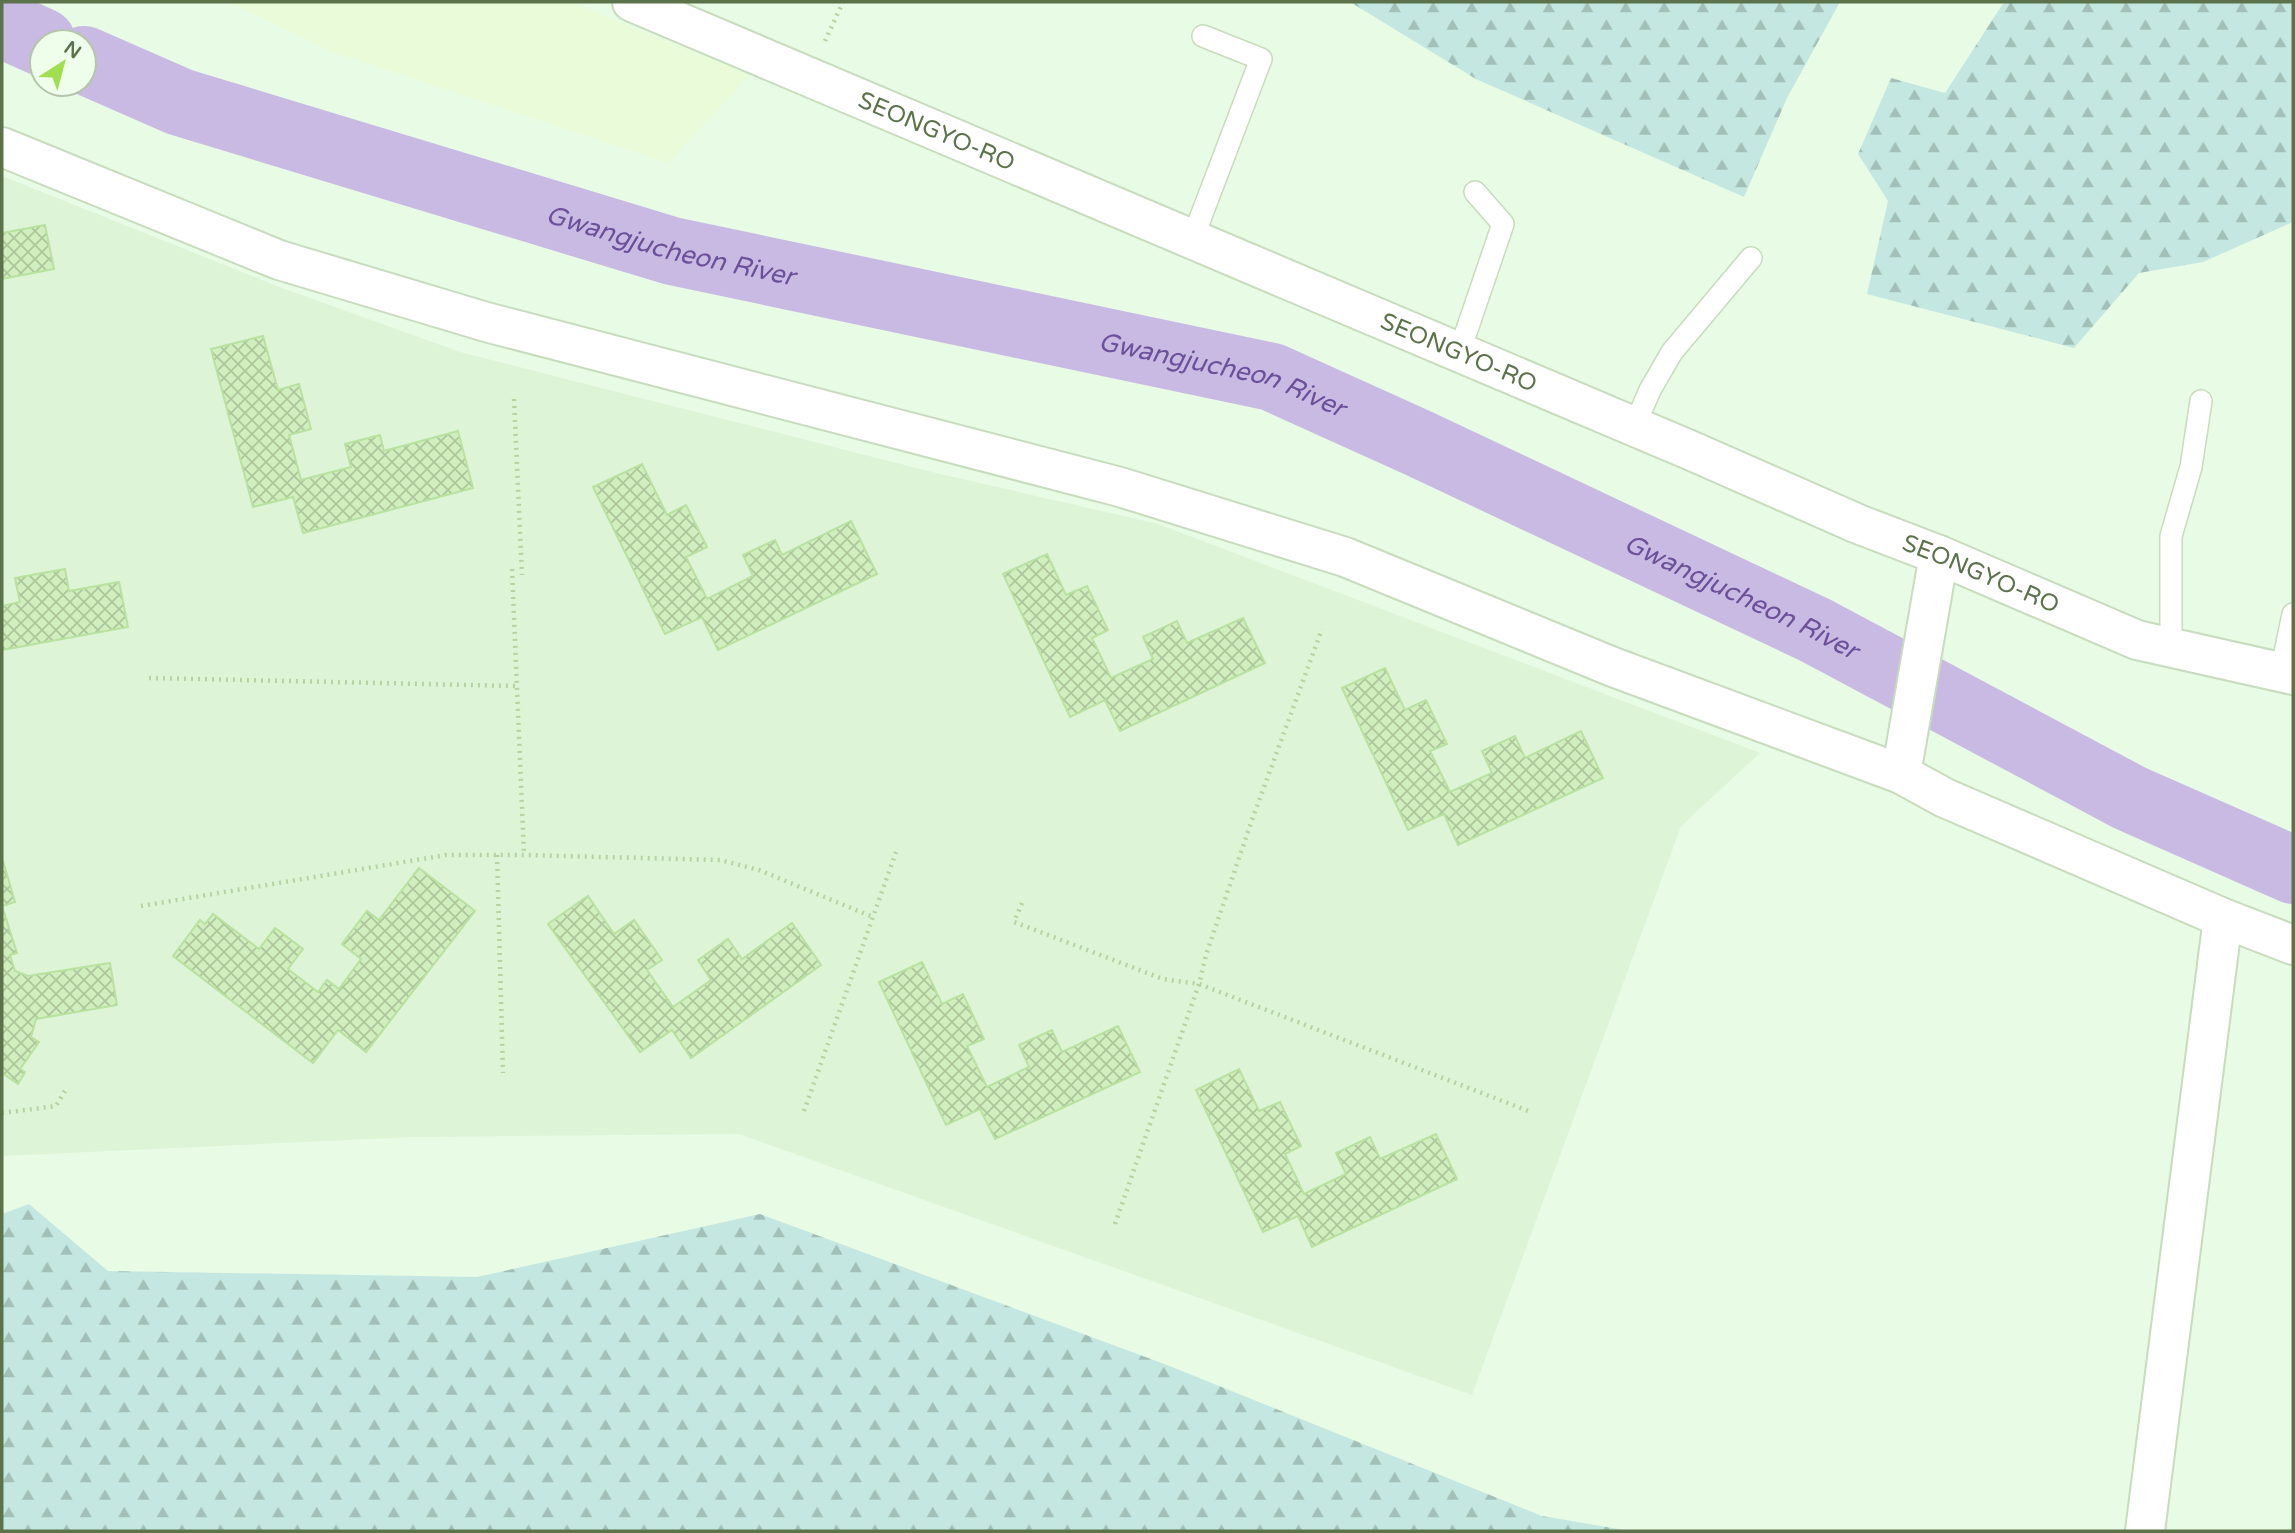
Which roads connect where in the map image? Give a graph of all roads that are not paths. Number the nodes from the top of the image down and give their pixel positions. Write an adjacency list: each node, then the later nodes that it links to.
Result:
1 (632, 2): 5 (street, SEONGYO-RO)
2 (1203, 36): 5 (lane)
3 (2, 147): 14 (street)
4 (1475, 191): 7 (lane)
5 (1192, 240): 7 (street, SEONGYO-RO)
6 (1751, 258): 9 (lane)
7 (1459, 353): 9 (street, SEONGYO-RO)
8 (2201, 401): 12 (lane)
9 (1634, 426): 10 (street, SEONGYO-RO)
10 (1939, 555): 12 (street, SEONGYO-RO); 14 (street)
11 (2293, 614): 13 (lane)
12 (2171, 648): 13 (street, SEONGYO-RO)
13 (2287, 673)
14 (1901, 774): 15 (street)
15 (2223, 918): 16 (street); 17 (street)
16 (2293, 945)
17 (2146, 1531)

